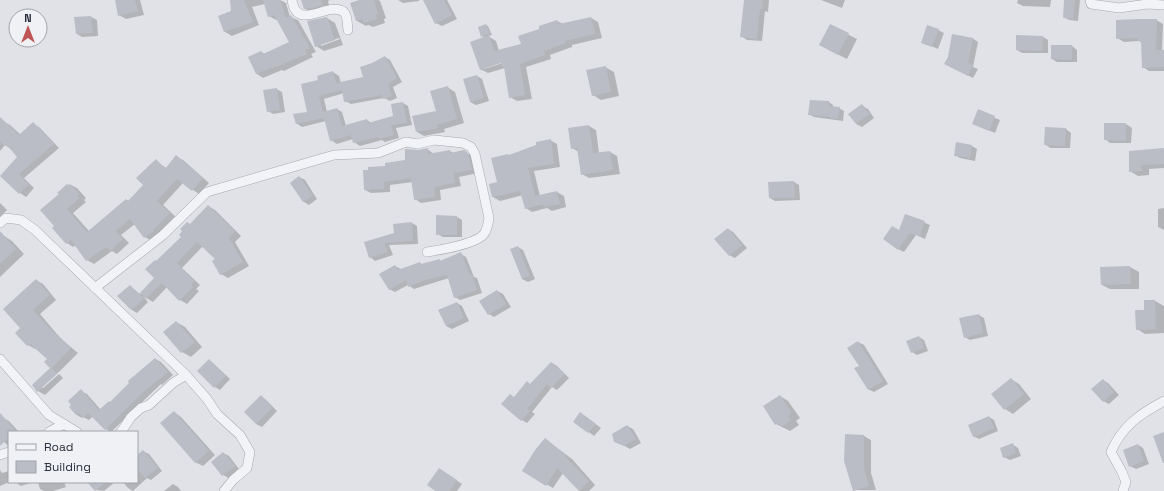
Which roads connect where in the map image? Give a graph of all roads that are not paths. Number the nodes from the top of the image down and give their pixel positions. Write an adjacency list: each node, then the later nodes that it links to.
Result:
1 (292, 0): 4 (street)
2 (1090, 0): 3 (street)
3 (1164, 5)
4 (348, 30)
5 (0, 223): 7 (street)
6 (427, 252): 7 (street)
7 (95, 288): 9 (street)
8 (0, 360): 11 (street)
9 (186, 375): 14 (street); 15 (street)
10 (1164, 401): 16 (street)
11 (64, 424): 12 (street); 13 (street)
12 (51, 431)
13 (75, 431)
14 (123, 431)
15 (224, 491)
16 (1123, 491)

